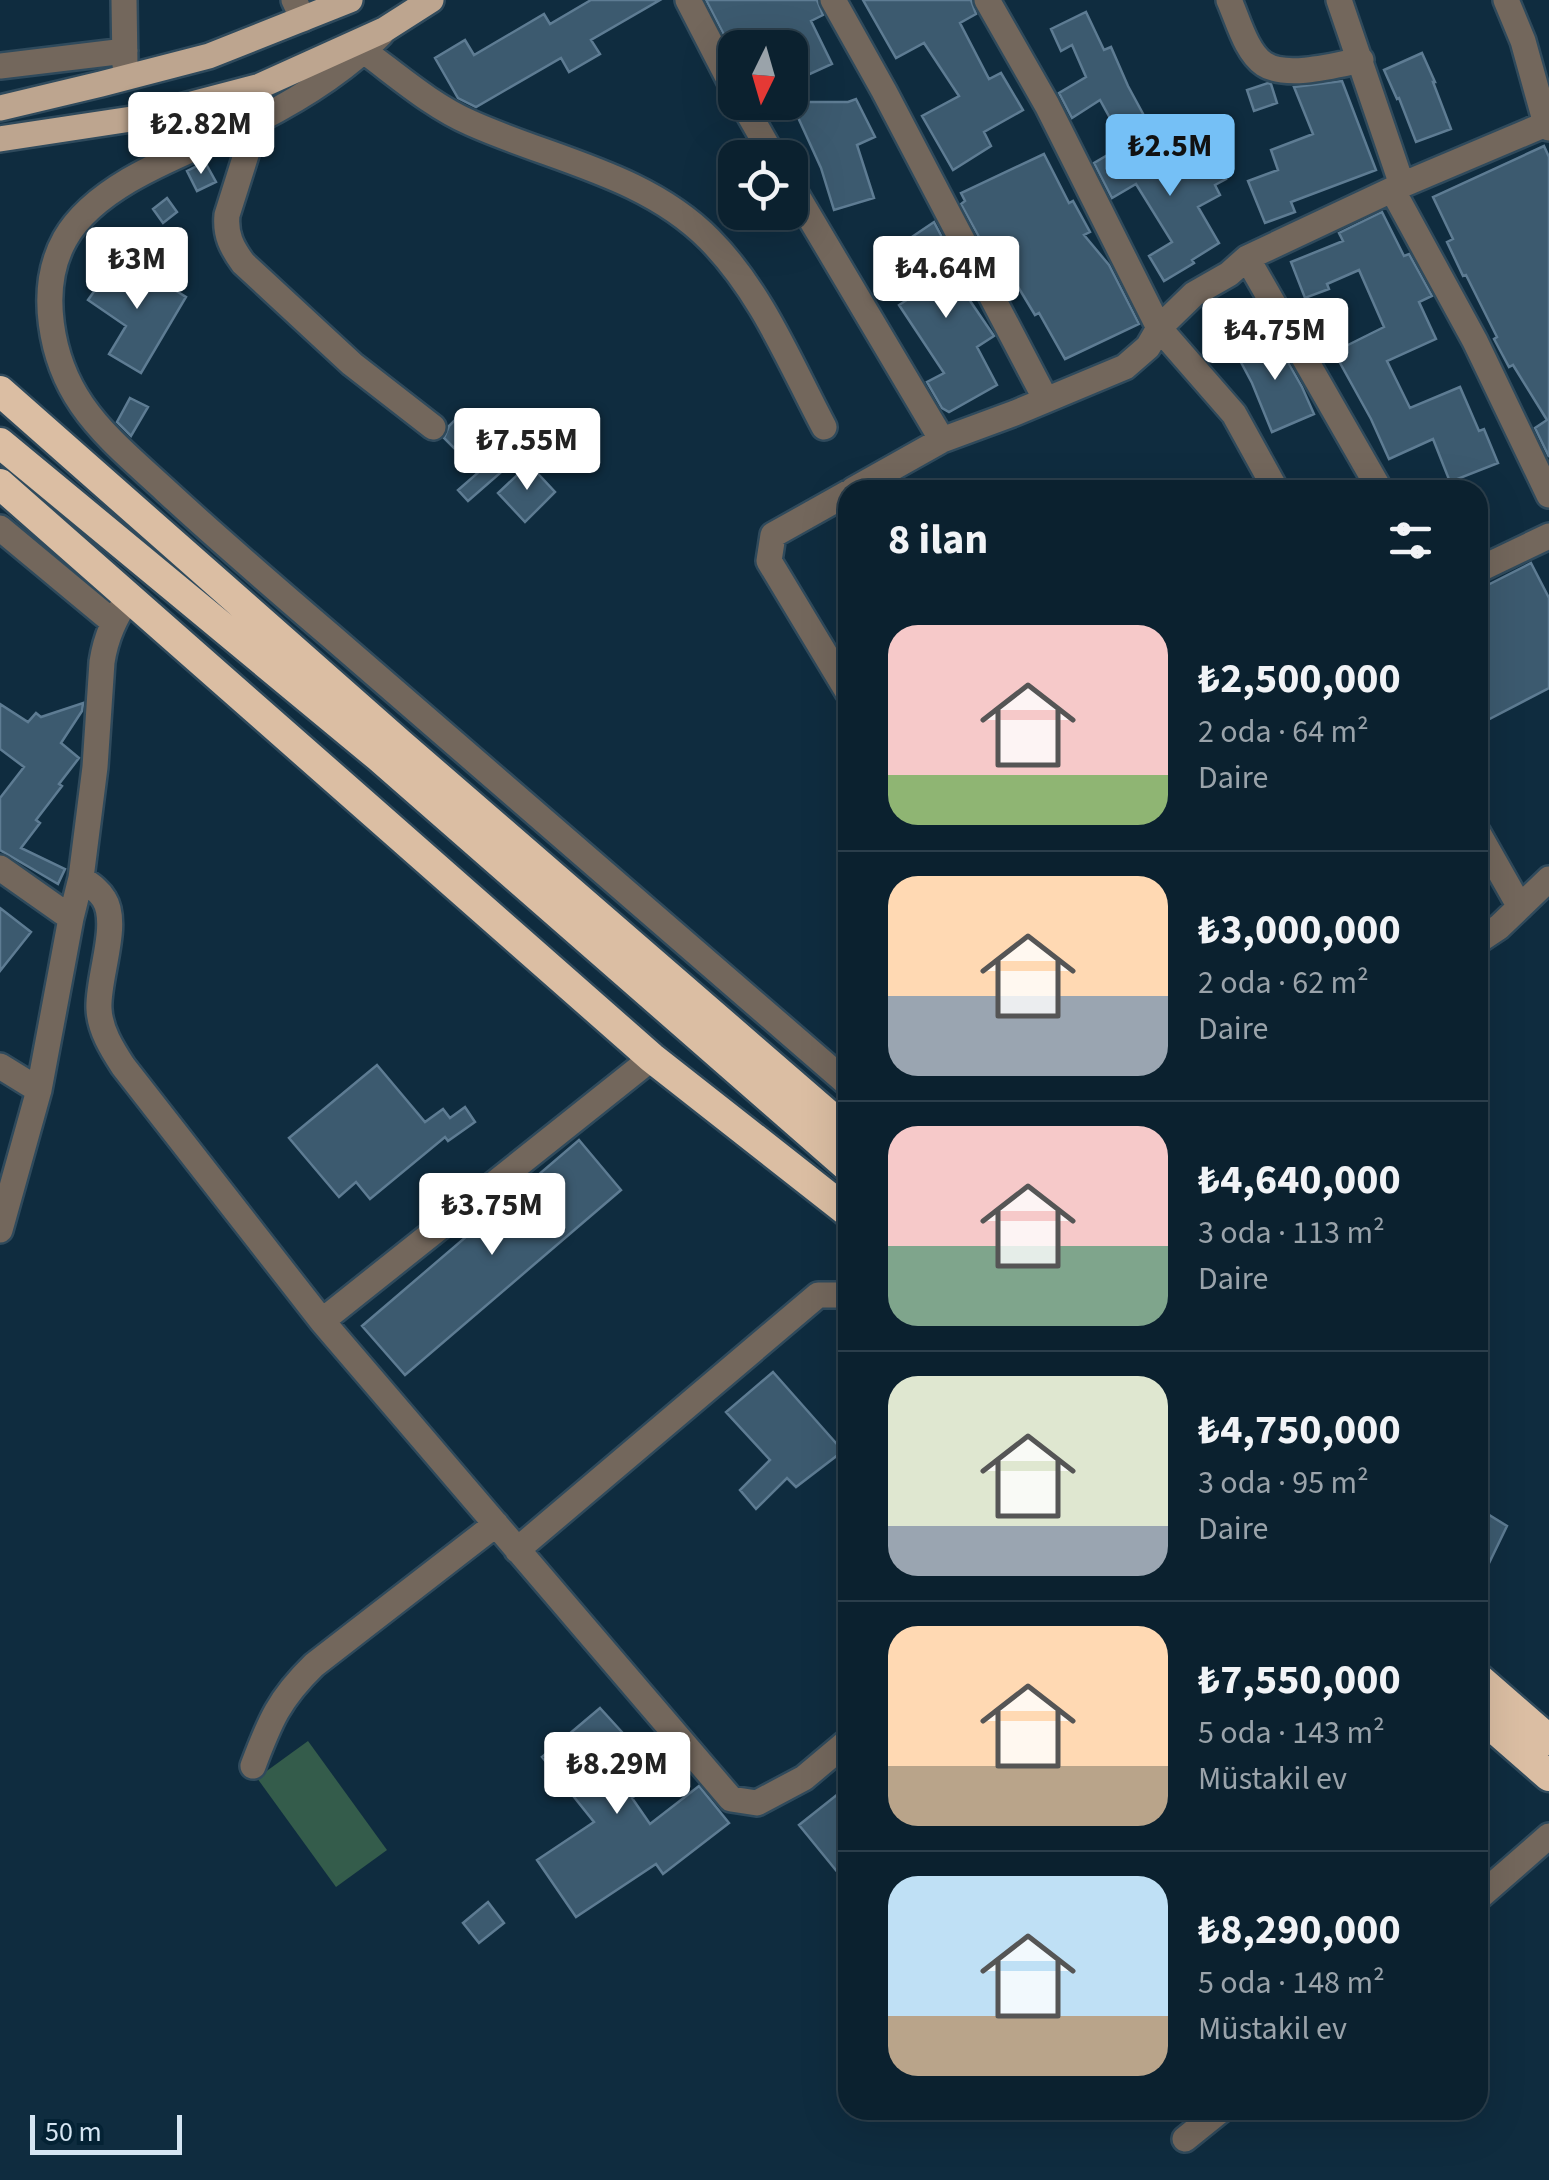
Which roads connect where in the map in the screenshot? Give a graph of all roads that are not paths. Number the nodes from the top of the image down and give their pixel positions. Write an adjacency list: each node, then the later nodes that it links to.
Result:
1 (124, 0): 12 (street)
2 (350, 0): 10 (main road)
3 (431, 0): 11 (main road)
4 (688, 0): 14 (street)
5 (833, 0): 27 (street)
6 (986, 0): 25 (street)
7 (1229, 0): 15 (street)
8 (1339, 0): 15 (street)
9 (1506, 0): 20 (street)
10 (310, 8): 17 (main road)
11 (384, 30): 13 (street); 21 (main road)
12 (125, 51): 16 (street); 17 (street)
13 (364, 51): 19 (street); 29 (street)
14 (718, 58)
15 (1361, 60): 22 (street)
16 (0, 66)
17 (125, 78): 18 (main road)
18 (0, 108)
19 (257, 120): 28 (street); 53 (street)
20 (1547, 126): 22 (street)
21 (0, 139)
22 (1397, 188): 24 (street); 36 (street)
23 (808, 214): 30 (street)
24 (1247, 258): 25 (street); 34 (street)
25 (1159, 328): 27 (street); 33 (street)
26 (0, 390): 50 (highway)
27 (1046, 400): 30 (street)
28 (433, 427)
29 (824, 427)
30 (942, 440): 32 (street)
31 (0, 443): 50 (highway)
32 (871, 480)
33 (1270, 480)
34 (1374, 480)
35 (0, 484): 41 (highway)
36 (1549, 495)
37 (838, 499): 42 (street)
38 (0, 528): 41 (street)
39 (1549, 536): 40 (street)
40 (1488, 565)
41 (121, 609): 45 (street); 51 (highway)
42 (838, 675)
43 (1488, 851): 47 (street)
44 (0, 868): 48 (street)
45 (81, 878): 48 (street); 60 (street)
46 (1549, 879): 47 (street)
47 (1520, 907): 49 (street)
48 (71, 918): 54 (street)
49 (1488, 935)
50 (724, 1042): 55 (highway); 56 (highway)
51 (652, 1058): 57 (highway); 60 (street)
52 (0, 1066): 54 (street)
53 (838, 1075)
54 (40, 1090): 58 (street)
55 (838, 1125)
56 (838, 1157)
57 (838, 1204)
58 (0, 1230)
59 (838, 1295): 62 (street)
60 (322, 1320): 61 (street)
61 (496, 1524): 62 (street); 67 (street)
62 (517, 1550): 66 (street)
63 (1488, 1687): 65 (highway)
64 (1488, 1723): 68 (highway)
65 (1549, 1740)
66 (838, 1749)
67 (253, 1766)
68 (1549, 1776)
69 (1549, 1836): 70 (street)
70 (1488, 1889)
71 (1209, 2120): 72 (street)
72 (1185, 2139)

